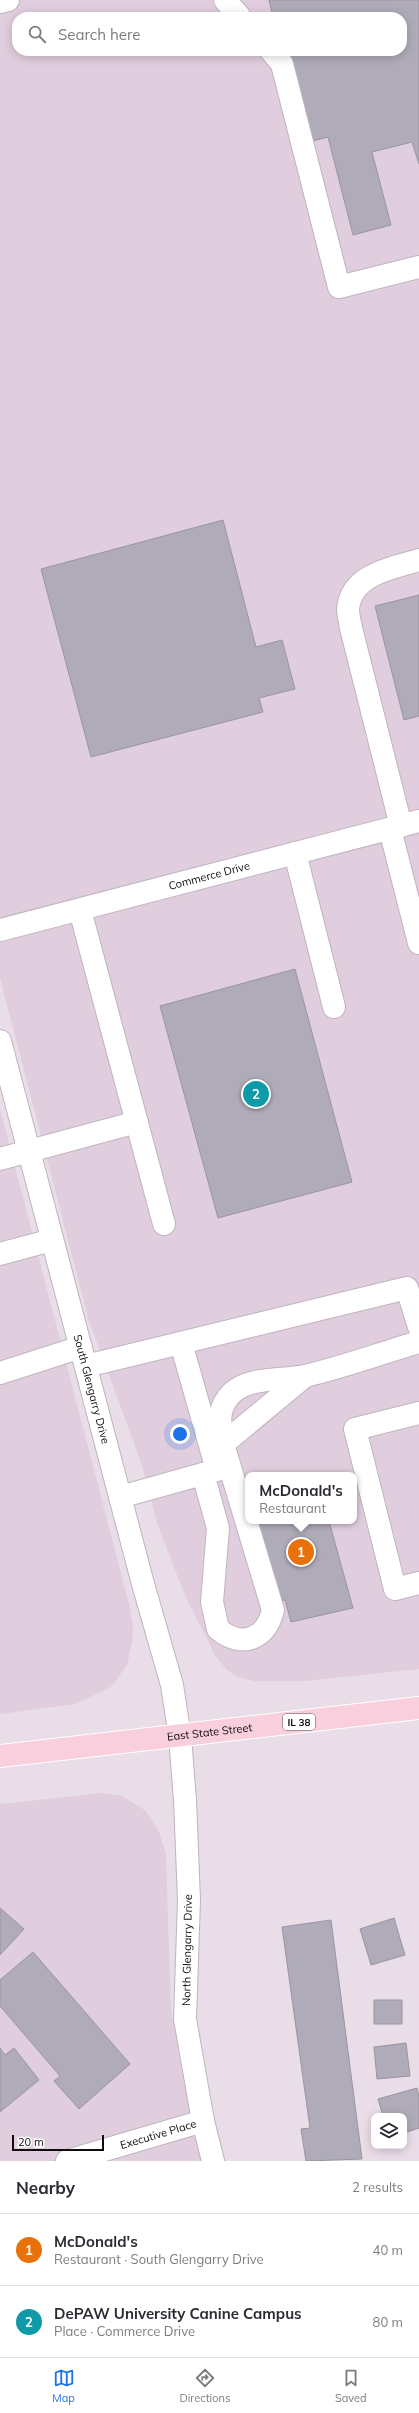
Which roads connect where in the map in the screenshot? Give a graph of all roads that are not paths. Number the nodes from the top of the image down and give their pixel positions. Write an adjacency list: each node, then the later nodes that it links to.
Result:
1 (8, 0): 3 (street)
2 (225, 0): 4 (street)
3 (0, 2)
4 (236, 12)
5 (275, 56): 6 (street)
6 (419, 267)
7 (419, 560): 8 (street)
8 (403, 825): 9 (street, Commerce Drive); 12 (street)
9 (295, 853): 10 (street, Commerce Drive); 13 (street)
10 (80, 910): 11 (street, Commerce Drive); 16 (street)
11 (0, 930)
12 (419, 944)
13 (334, 1008)
14 (0, 1042): 15 (street, South Glengarry Drive)
15 (4, 1069): 17 (street, South Glengarry Drive)
16 (137, 1122): 17 (street); 19 (street)
17 (28, 1151): 18 (street); 20 (street, South Glengarry Drive)
18 (0, 1159)
19 (164, 1224)
20 (52, 1240): 21 (street); 25 (street, South Glengarry Drive)
21 (0, 1254)
22 (419, 1327): 24 (street)
23 (419, 1342): 27 (street)
24 (181, 1343): 25 (street); 30 (street)
25 (83, 1356): 26 (street); 31 (street, South Glengarry Drive)
26 (0, 1372)
27 (305, 1376): 29 (street); 29 (street)
28 (419, 1413): 34 (street)
29 (223, 1444): 32 (street)
30 (203, 1474): 31 (street); 33 (street)
31 (120, 1497): 36 (street, South Glengarry Drive)
32 (245, 1517)
33 (247, 1524)
34 (419, 1583)
35 (419, 1708): 36 (main road, East State Street / IL 38)
36 (180, 1737): 37 (main road, East State Street / IL 38); 38 (street, North Glengarry Drive)
37 (0, 1756)
38 (203, 2121): 39 (street, Executive Place); 40 (street, North Glengarry Drive)
39 (67, 2161)
40 (213, 2161)

